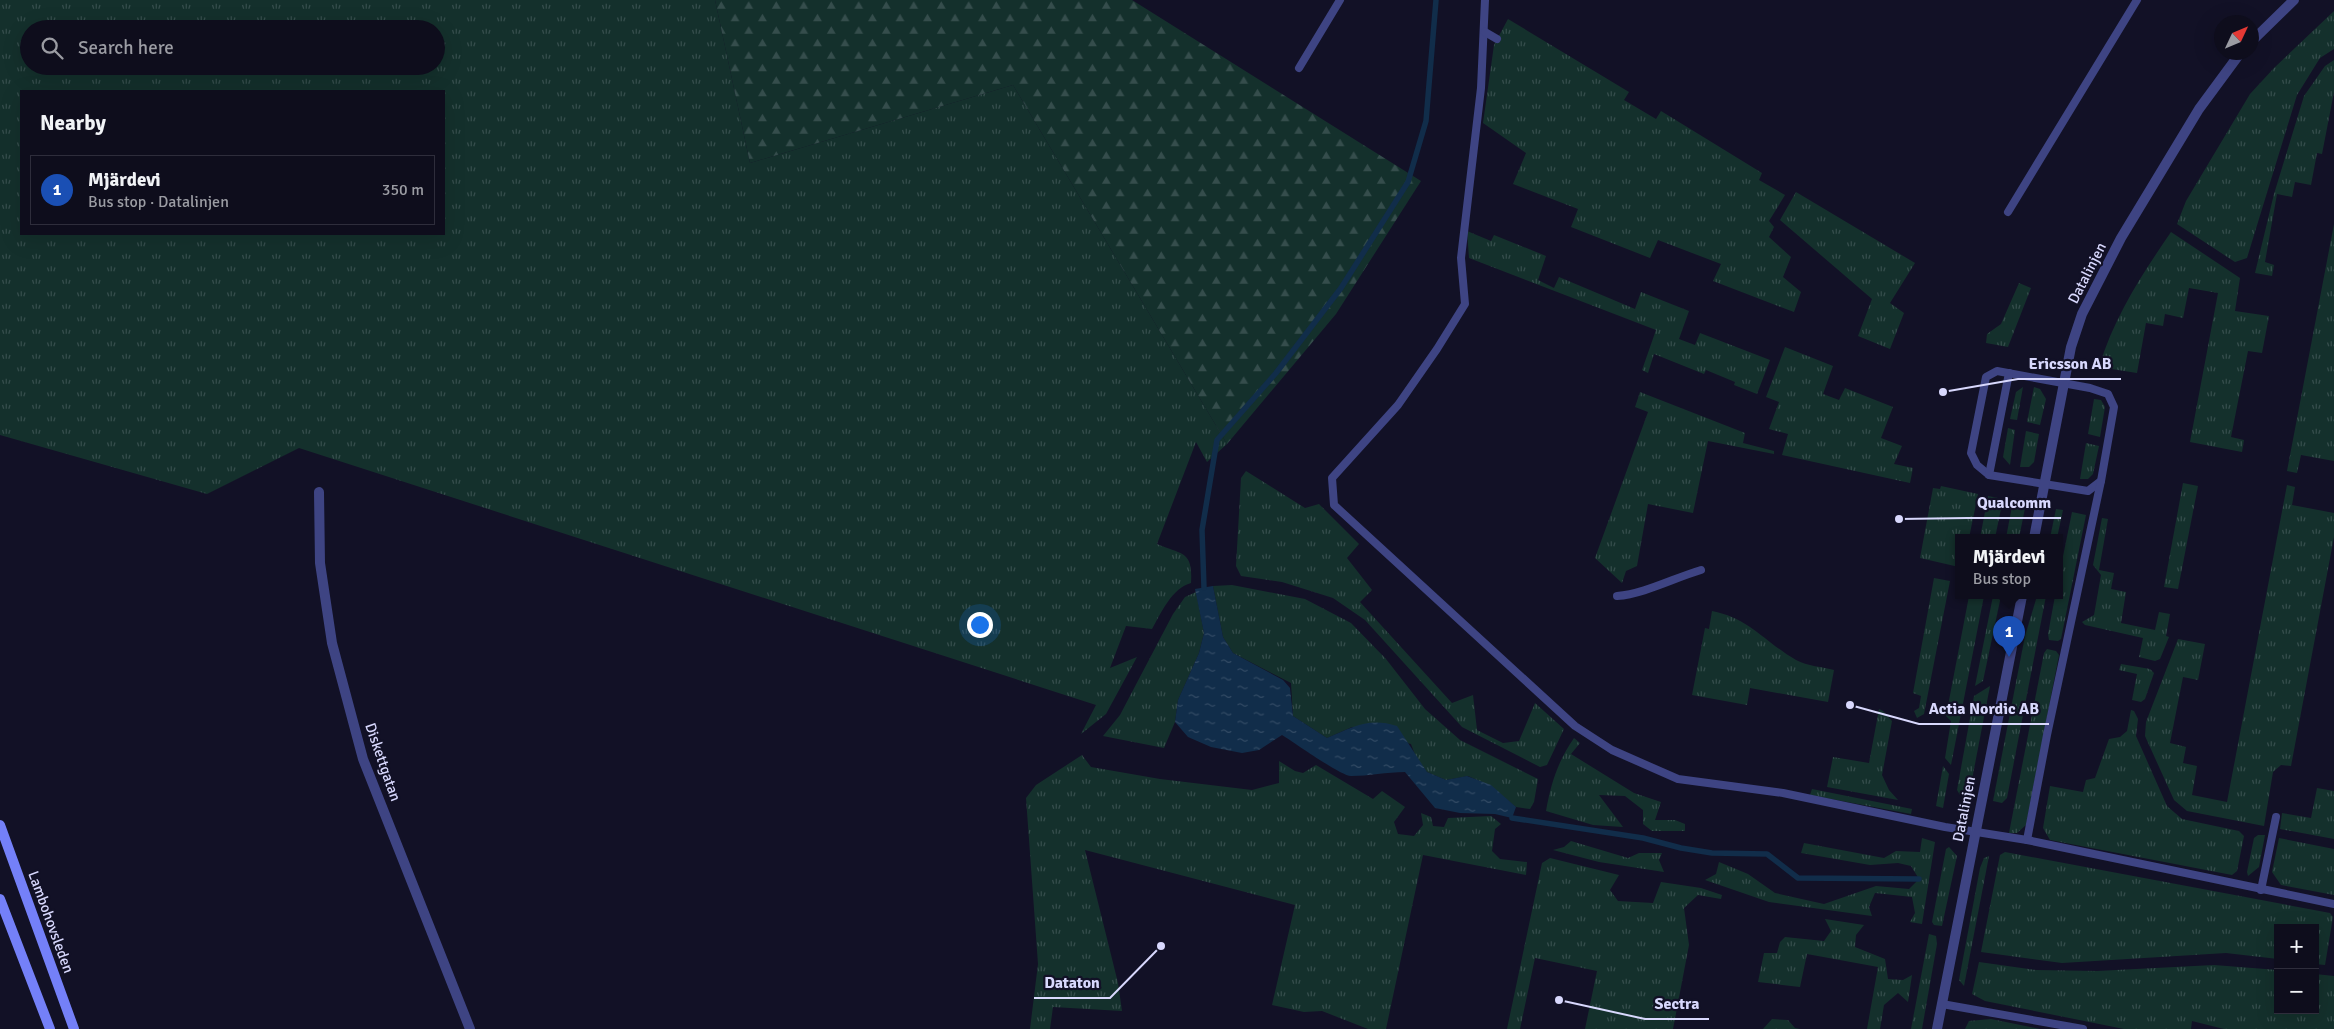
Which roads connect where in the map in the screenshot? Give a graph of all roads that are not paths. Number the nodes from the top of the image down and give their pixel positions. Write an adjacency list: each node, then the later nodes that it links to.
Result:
1 (1340, 0): 9 (lane)
2 (1485, 0): 5 (lane)
3 (2136, 0): 10 (lane)
4 (2294, 0): 6 (street)
5 (1485, 32): 7 (lane); 23 (lane)
6 (2259, 34)
7 (1497, 39)
8 (2235, 60): 12 (street, Datalinjen)
9 (1299, 68)
10 (2008, 212)
11 (2009, 372): 12 (lane); 13 (lane); 13 (lane)
12 (2064, 383): 14 (lane); 15 (street, Datalinjen)
13 (1989, 475): 15 (lane)
14 (2101, 481): 15 (lane); 24 (lane)
15 (2045, 484): 17 (street, Datalinjen)
16 (319, 492): 31 (street, Diskettgatan)
17 (2035, 534)
18 (1701, 570): 19 (lane)
19 (1617, 596)
20 (2021, 599): 23 (street, Datalinjen)
21 (2276, 817): 25 (lane)
22 (0, 825): 30 (main road, Lambohovsleden)
23 (1975, 832): 24 (lane); 28 (street, Datalinjen)
24 (2027, 840): 25 (lane)
25 (2261, 890): 27 (lane)
26 (0, 899): 29 (main road)
27 (2334, 904)
28 (1942, 1004): 32 (street, Datalinjen); 33 (lane)
29 (50, 1029)
30 (74, 1029)
31 (470, 1029)
32 (1937, 1029)
33 (2083, 1029)

